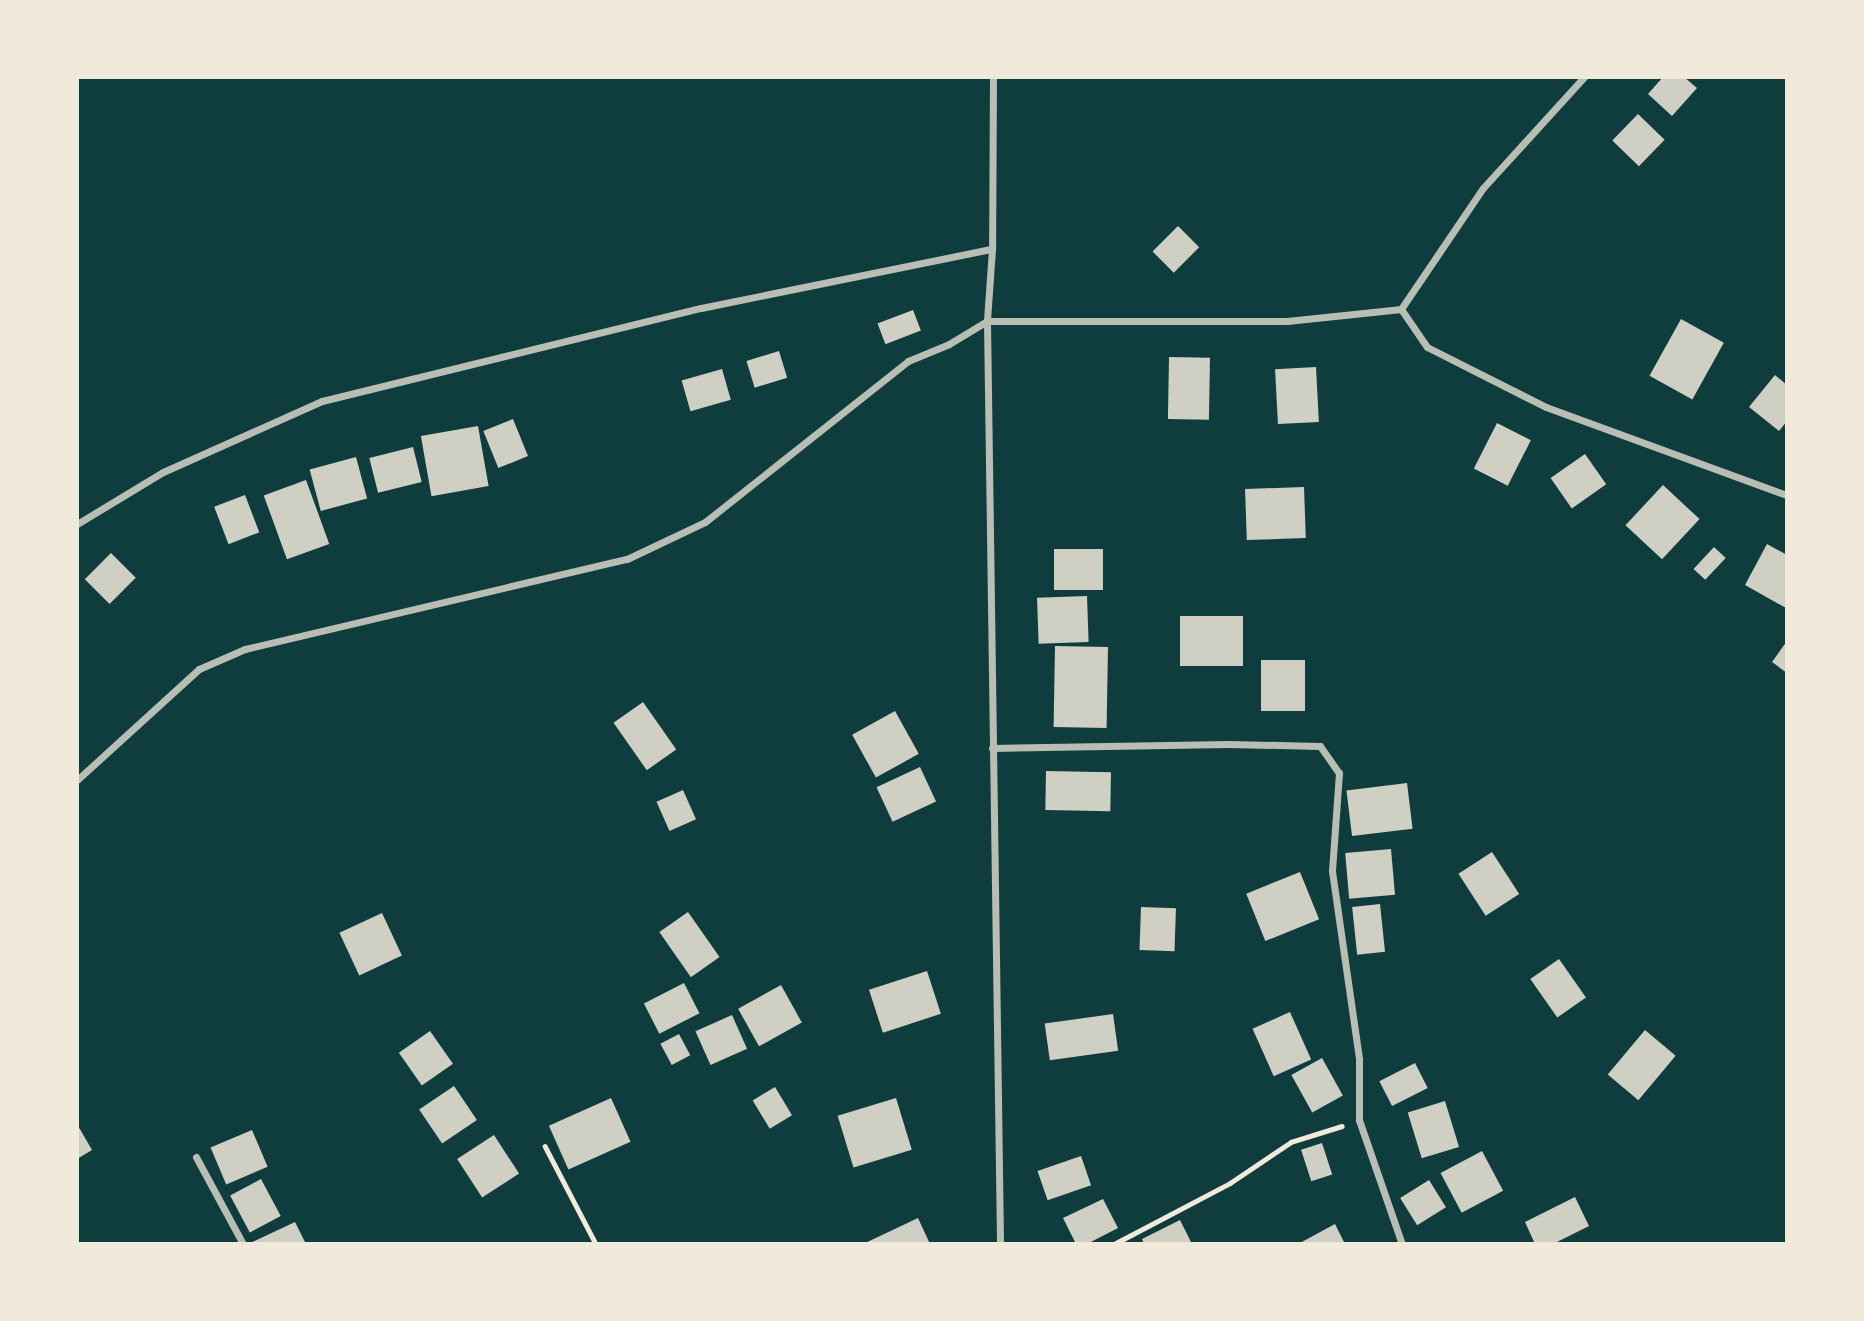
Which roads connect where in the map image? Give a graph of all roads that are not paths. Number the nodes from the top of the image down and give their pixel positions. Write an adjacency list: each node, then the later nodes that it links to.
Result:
1 (992, 77): 3 (street)
2 (1584, 77): 4 (street)
3 (992, 249): 5 (street); 7 (street)
4 (1401, 309): 5 (street); 6 (street)
5 (986, 321): 8 (street); 9 (street)
6 (1787, 495)
7 (77, 524)
8 (992, 748): 12 (street); 13 (street)
9 (77, 780)
10 (196, 1157): 11 (street)
11 (243, 1244)
12 (1000, 1244)
13 (1402, 1244)

